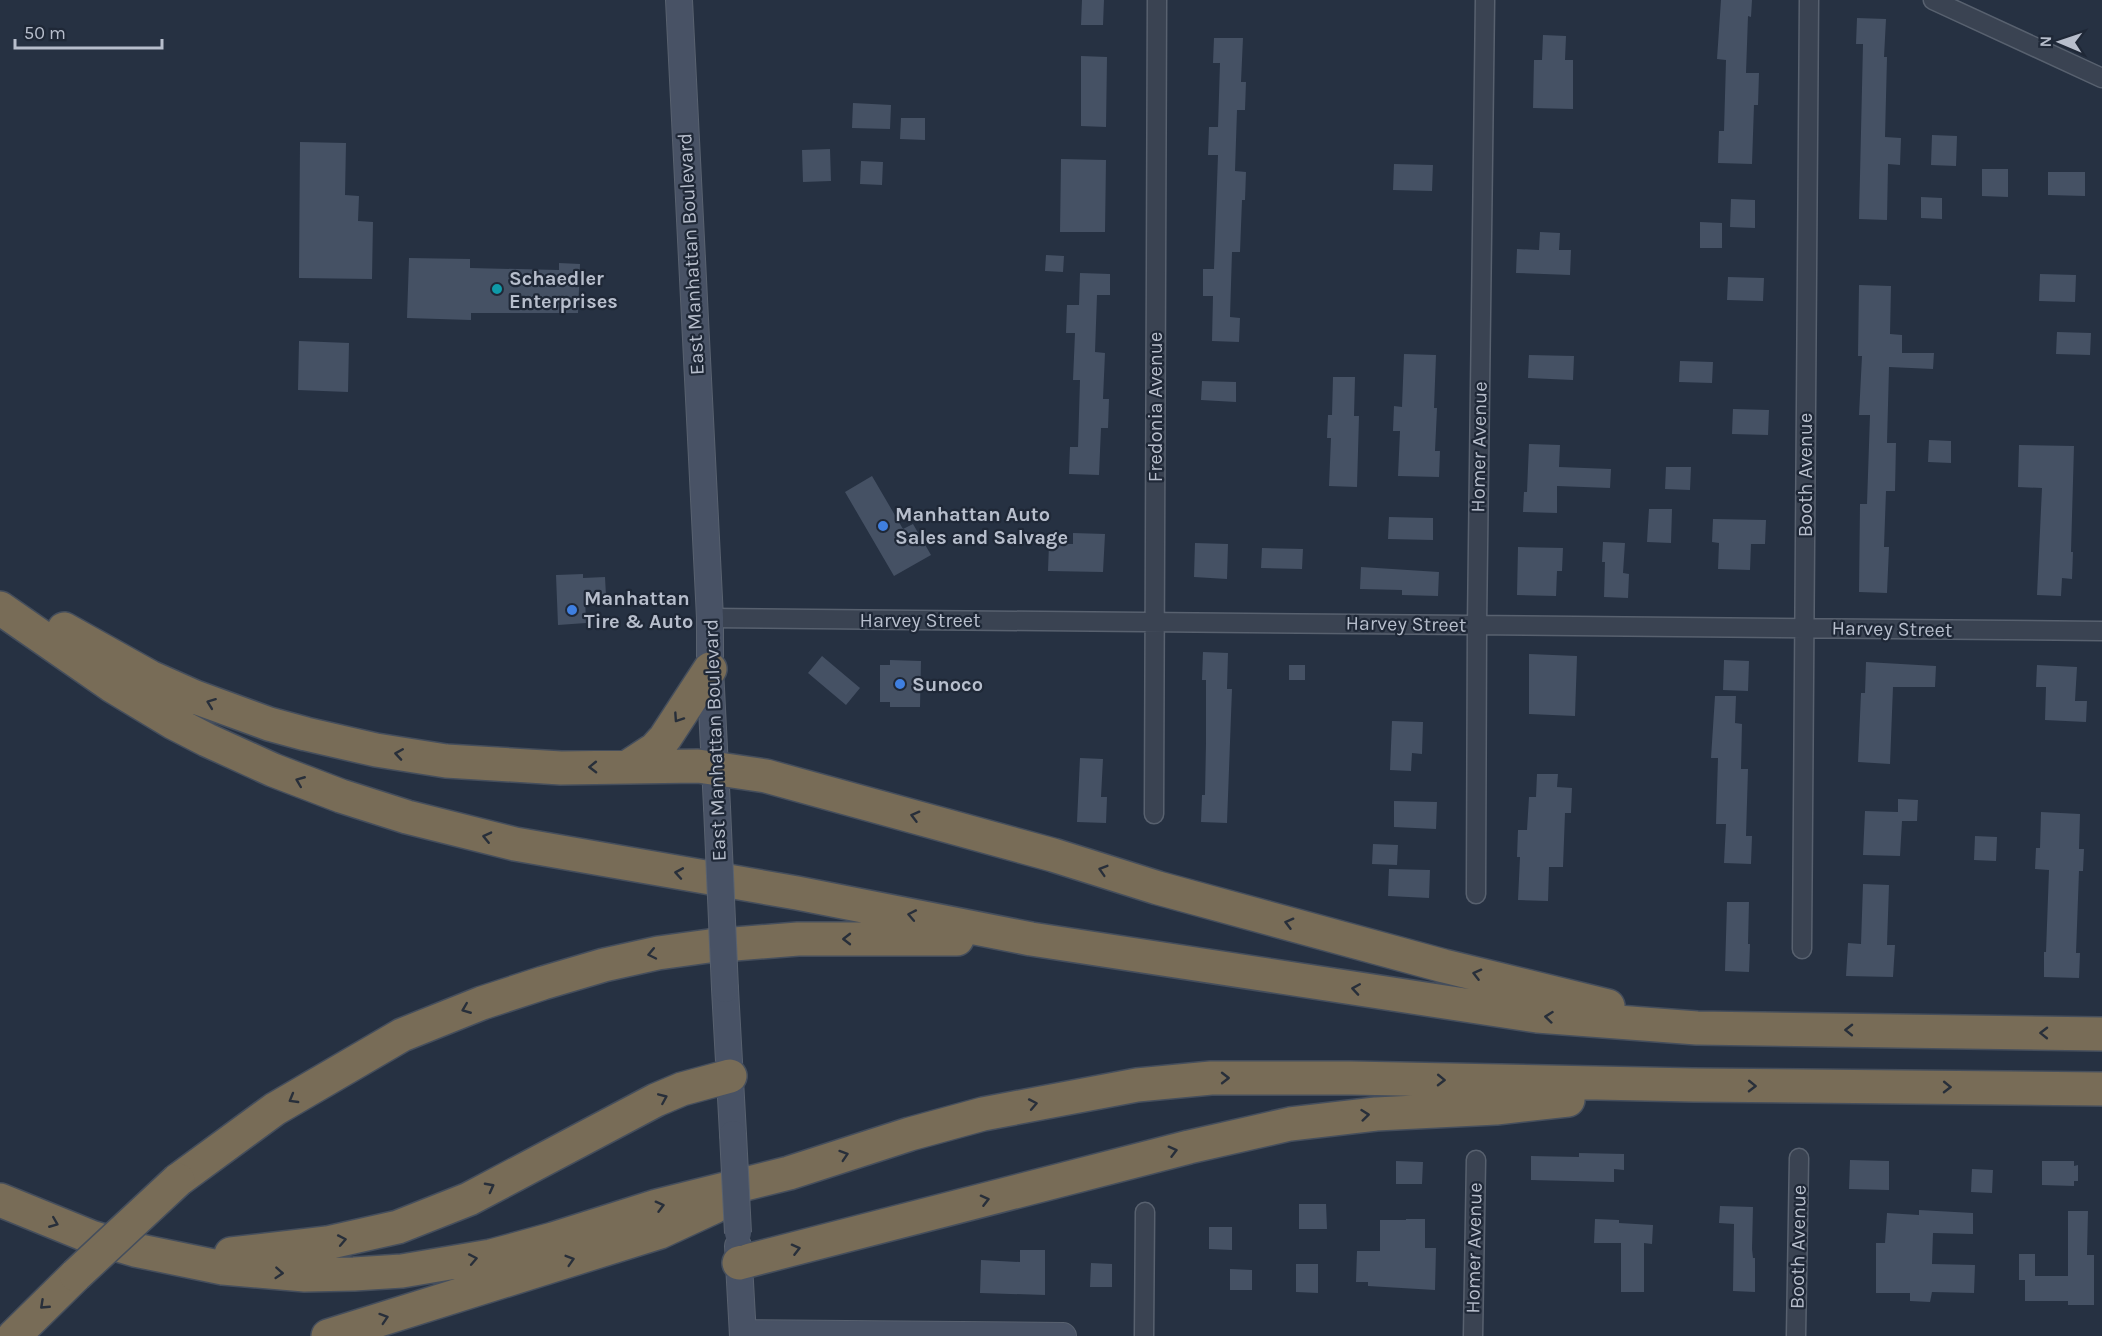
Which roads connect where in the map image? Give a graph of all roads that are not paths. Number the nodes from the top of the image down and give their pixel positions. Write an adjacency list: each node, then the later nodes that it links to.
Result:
1 (679, 0): 9 (street, East Manhattan Boulevard)
2 (1157, 0): 10 (street, Fredonia Avenue)
3 (1485, 0): 11 (street, Homer Avenue)
4 (1809, 0): 12 (street, Booth Avenue)
5 (1932, 0): 6 (street)
6 (2102, 78)
7 (0, 585): 15 (highway, one-way to 7)
8 (0, 608): 19 (highway, one-way to 8)
9 (710, 618): 10 (street, Harvey Street); 14 (street, East Manhattan Boulevard)
10 (1153, 622): 11 (street, Harvey Street); 17 (street, Fredonia Avenue)
11 (1477, 625): 12 (street, Harvey Street); 18 (street, Homer Avenue)
12 (1804, 628): 13 (street, Harvey Street); 20 (street, Booth Avenue)
13 (2102, 631)
14 (710, 669): 15 (highway, one-way to 15); 16 (street, East Manhattan Boulevard)
15 (629, 766): 16 (highway)
16 (715, 768): 21 (highway, one-way to 16); 23 (street, East Manhattan Boulevard, bridge)
17 (1154, 814)
18 (1476, 894)
19 (1031, 939): 21 (highway, one-way to 19); 34 (highway, one-way to 34, bridge)
20 (1802, 949)
21 (1697, 1028): 22 (highway, one-way to 21)
22 (2102, 1034)
23 (730, 1076): 31 (street, East Manhattan Boulevard, bridge); 32 (highway, one-way to 23)
24 (1693, 1085): 25 (highway, one-way to 25); 28 (highway, one-way to 24); 31 (highway, one-way to 24)
25 (2102, 1089)
26 (1799, 1158): 39 (street, Booth Avenue)
27 (1476, 1160): 38 (street, Homer Avenue)
28 (789, 1173): 32 (highway, one-way to 28); 35 (highway, one-way to 28)
29 (0, 1200): 32 (highway, one-way to 32)
30 (1145, 1212): 37 (street)
31 (739, 1248): 33 (street, East Manhattan Boulevard)
32 (180, 1260)
33 (743, 1335): 36 (street)
34 (14, 1336)
35 (328, 1336)
36 (1063, 1336)
37 (1144, 1336)
38 (1473, 1336)
39 (1796, 1336)

